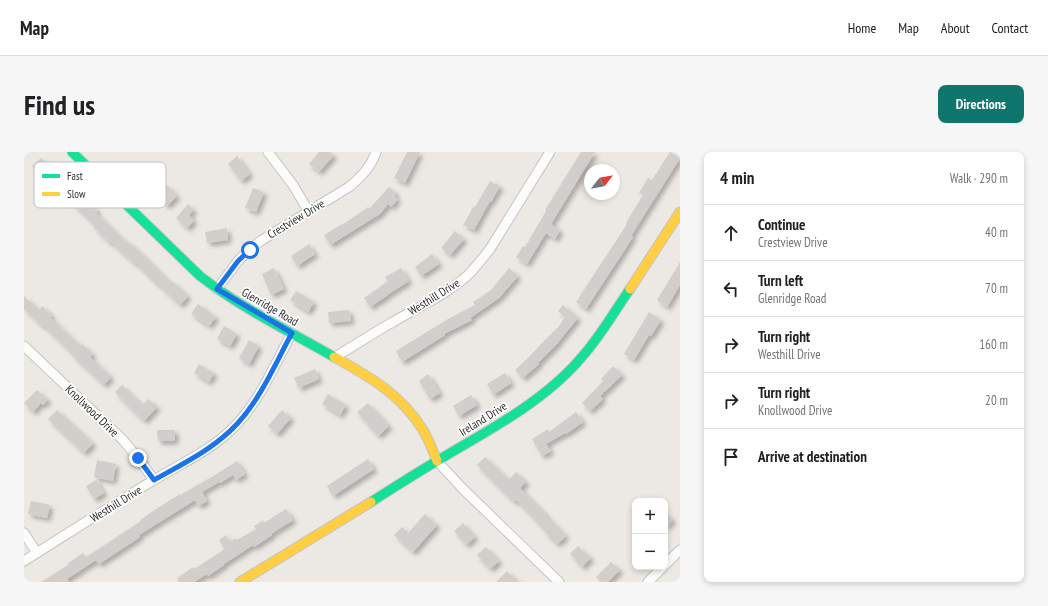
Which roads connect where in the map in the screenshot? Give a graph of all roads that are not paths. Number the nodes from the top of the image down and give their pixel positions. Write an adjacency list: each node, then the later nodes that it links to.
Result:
1 (268, 152): 7 (street)
2 (376, 152): 7 (street, Crestview Drive)
3 (550, 152): 12 (street, Westhill Drive)
4 (76, 154): 5 (main road, Glenridge Road)
5 (84, 162)
6 (131, 208): 9 (main road, Glenridge Road)
7 (309, 212): 9 (street, Crestview Drive)
8 (680, 212): 13 (main road, Ireland Drive)
9 (217, 289): 10 (main road, Glenridge Road)
10 (292, 333): 12 (main road, Glenridge Road); 14 (street, Westhill Drive)
11 (24, 346): 14 (street, Knollwood Drive)
12 (335, 357): 13 (main road, Glenridge Road)
13 (437, 461): 21 (main road, Ireland Drive); 22 (street)
14 (154, 480): 17 (street, Westhill Drive)
15 (24, 533): 17 (street)
16 (680, 550): 19 (street)
17 (37, 553): 18 (street, Westhill Drive)
18 (24, 560)
19 (668, 562)
20 (660, 570): 23 (street)
21 (240, 582)
22 (559, 582)
23 (648, 582)

